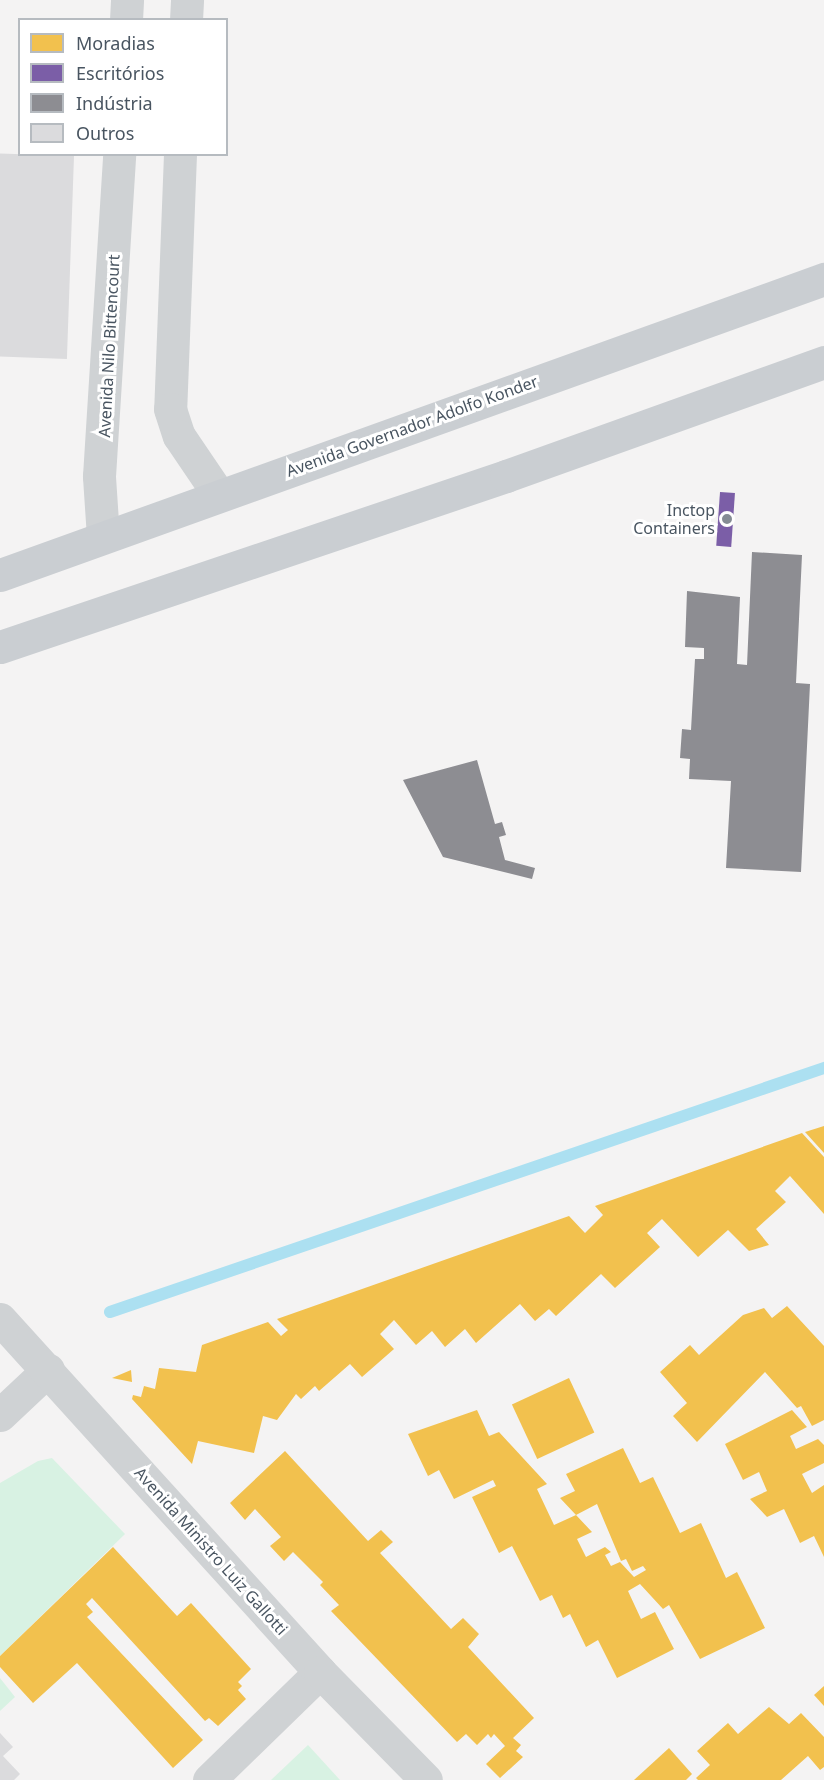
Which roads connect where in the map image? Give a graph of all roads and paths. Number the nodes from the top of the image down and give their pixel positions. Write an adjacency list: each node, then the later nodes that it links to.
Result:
1 (127, 0): 3 (street)
2 (187, 0): 4 (street)
3 (126, 18)
4 (186, 18)
5 (119, 156): 10 (street, Avenida Nilo Bittencourt)
6 (180, 156): 9 (street)
7 (824, 279): 9 (main road, Avenida Governador Adolfo Konder)
8 (824, 362): 12 (main road)
9 (219, 495): 10 (main road, Avenida Governador Adolfo Konder)
10 (103, 537): 11 (main road, Avenida Governador Adolfo Konder)
11 (0, 576)
12 (0, 647)
13 (0, 1319): 14 (street, Avenida Ministro Luiz Gallotti)
14 (48, 1370): 15 (street); 16 (street, Avenida Ministro Luiz Gallotti)
15 (0, 1415)
16 (321, 1672): 17 (street); 18 (street, Avenida Ministro Luiz Gallotti)
17 (209, 1780)
18 (426, 1780)

